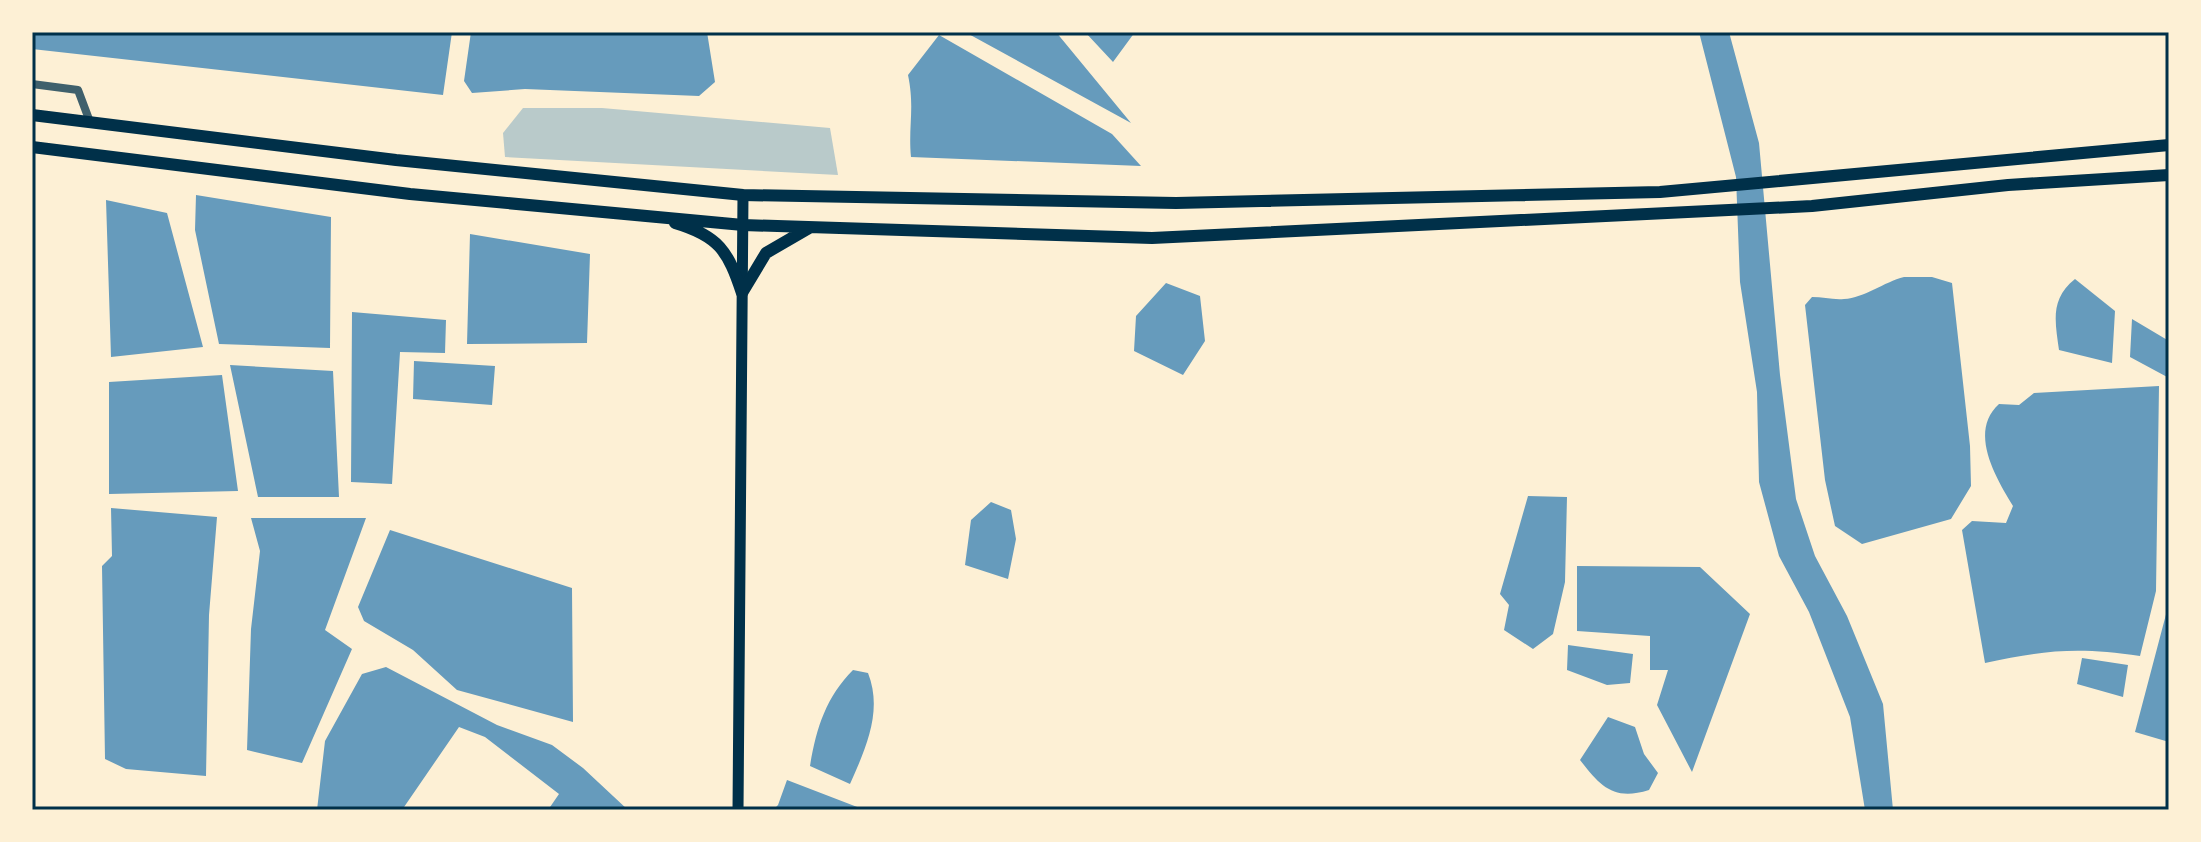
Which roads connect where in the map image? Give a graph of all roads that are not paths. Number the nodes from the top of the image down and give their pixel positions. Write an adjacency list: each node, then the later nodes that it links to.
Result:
1 (32, 84): 3 (street)
2 (32, 115): 3 (main road)
3 (90, 122): 7 (main road)
4 (2169, 145): 7 (main road)
5 (32, 147): 8 (main road)
6 (2169, 175): 10 (main road)
7 (743, 195): 9 (main road)
8 (641, 213): 9 (main road); 11 (main road)
9 (743, 225): 10 (main road); 11 (main road)
10 (811, 227): 11 (main road)
11 (742, 293): 12 (main road)
12 (738, 810)

